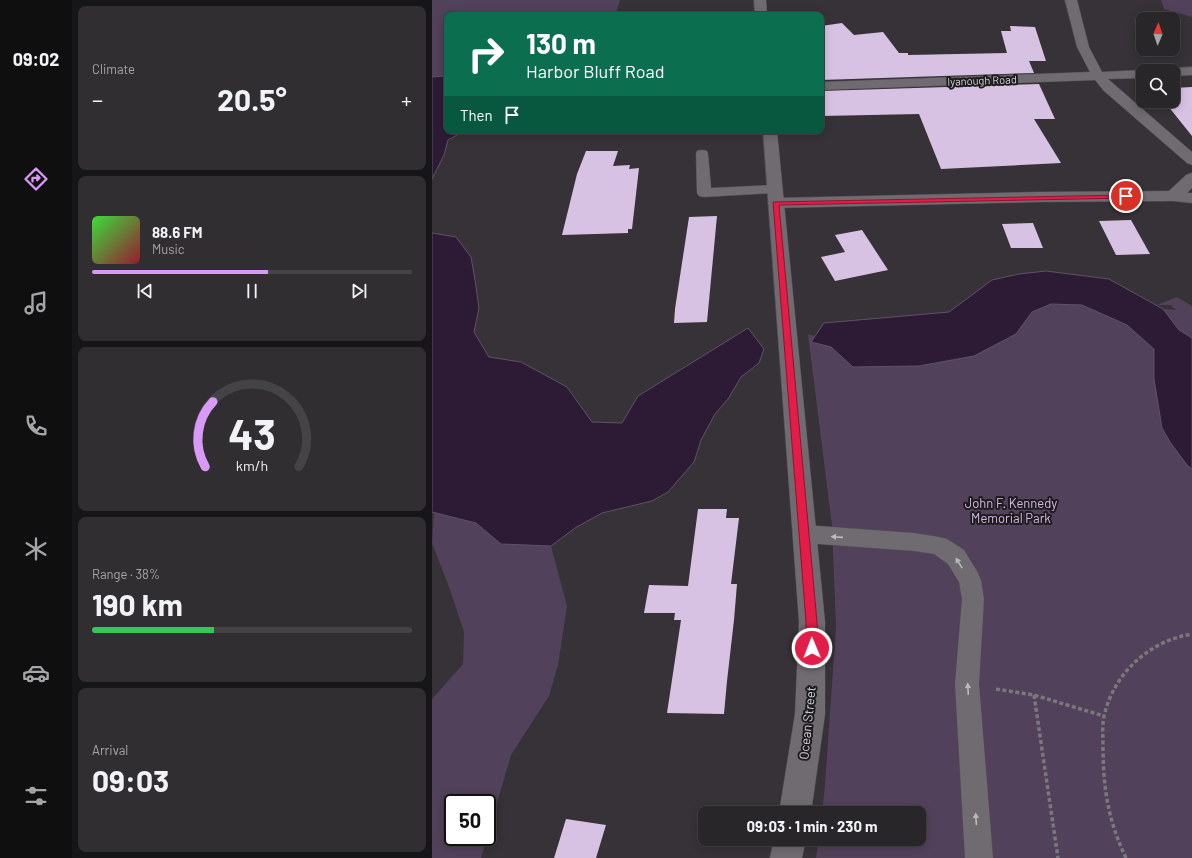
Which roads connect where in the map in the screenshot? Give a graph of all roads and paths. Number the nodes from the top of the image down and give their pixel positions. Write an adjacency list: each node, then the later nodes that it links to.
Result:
1 (760, 0): 3 (street)
2 (1071, 0): 7 (street)
3 (761, 12)
4 (1192, 71): 5 (street)
5 (1180, 72)
6 (1136, 74): 7 (street, Iyanough Road)
7 (1098, 76): 8 (street, Iyanough Road); 11 (street)
8 (824, 86)
9 (770, 134): 13 (street, Ocean Street)
10 (702, 154): 13 (lane)
11 (1192, 160)
12 (1192, 178): 14 (street)
13 (775, 196): 14 (street); 16 (street, Ocean Street)
14 (1173, 196): 15 (street)
15 (1192, 198)
16 (805, 534): 18 (lane, one-way to 16); 21 (street, Ocean Street)
17 (1192, 634): 20 (path)
18 (968, 684): 19 (path); 24 (lane, one-way to 18)
19 (1034, 695): 20 (path); 25 (path)
20 (1104, 716): 26 (path)
21 (796, 806)
22 (789, 846): 23 (street)
23 (786, 858)
24 (978, 858)
25 (1058, 858)
26 (1126, 858)

